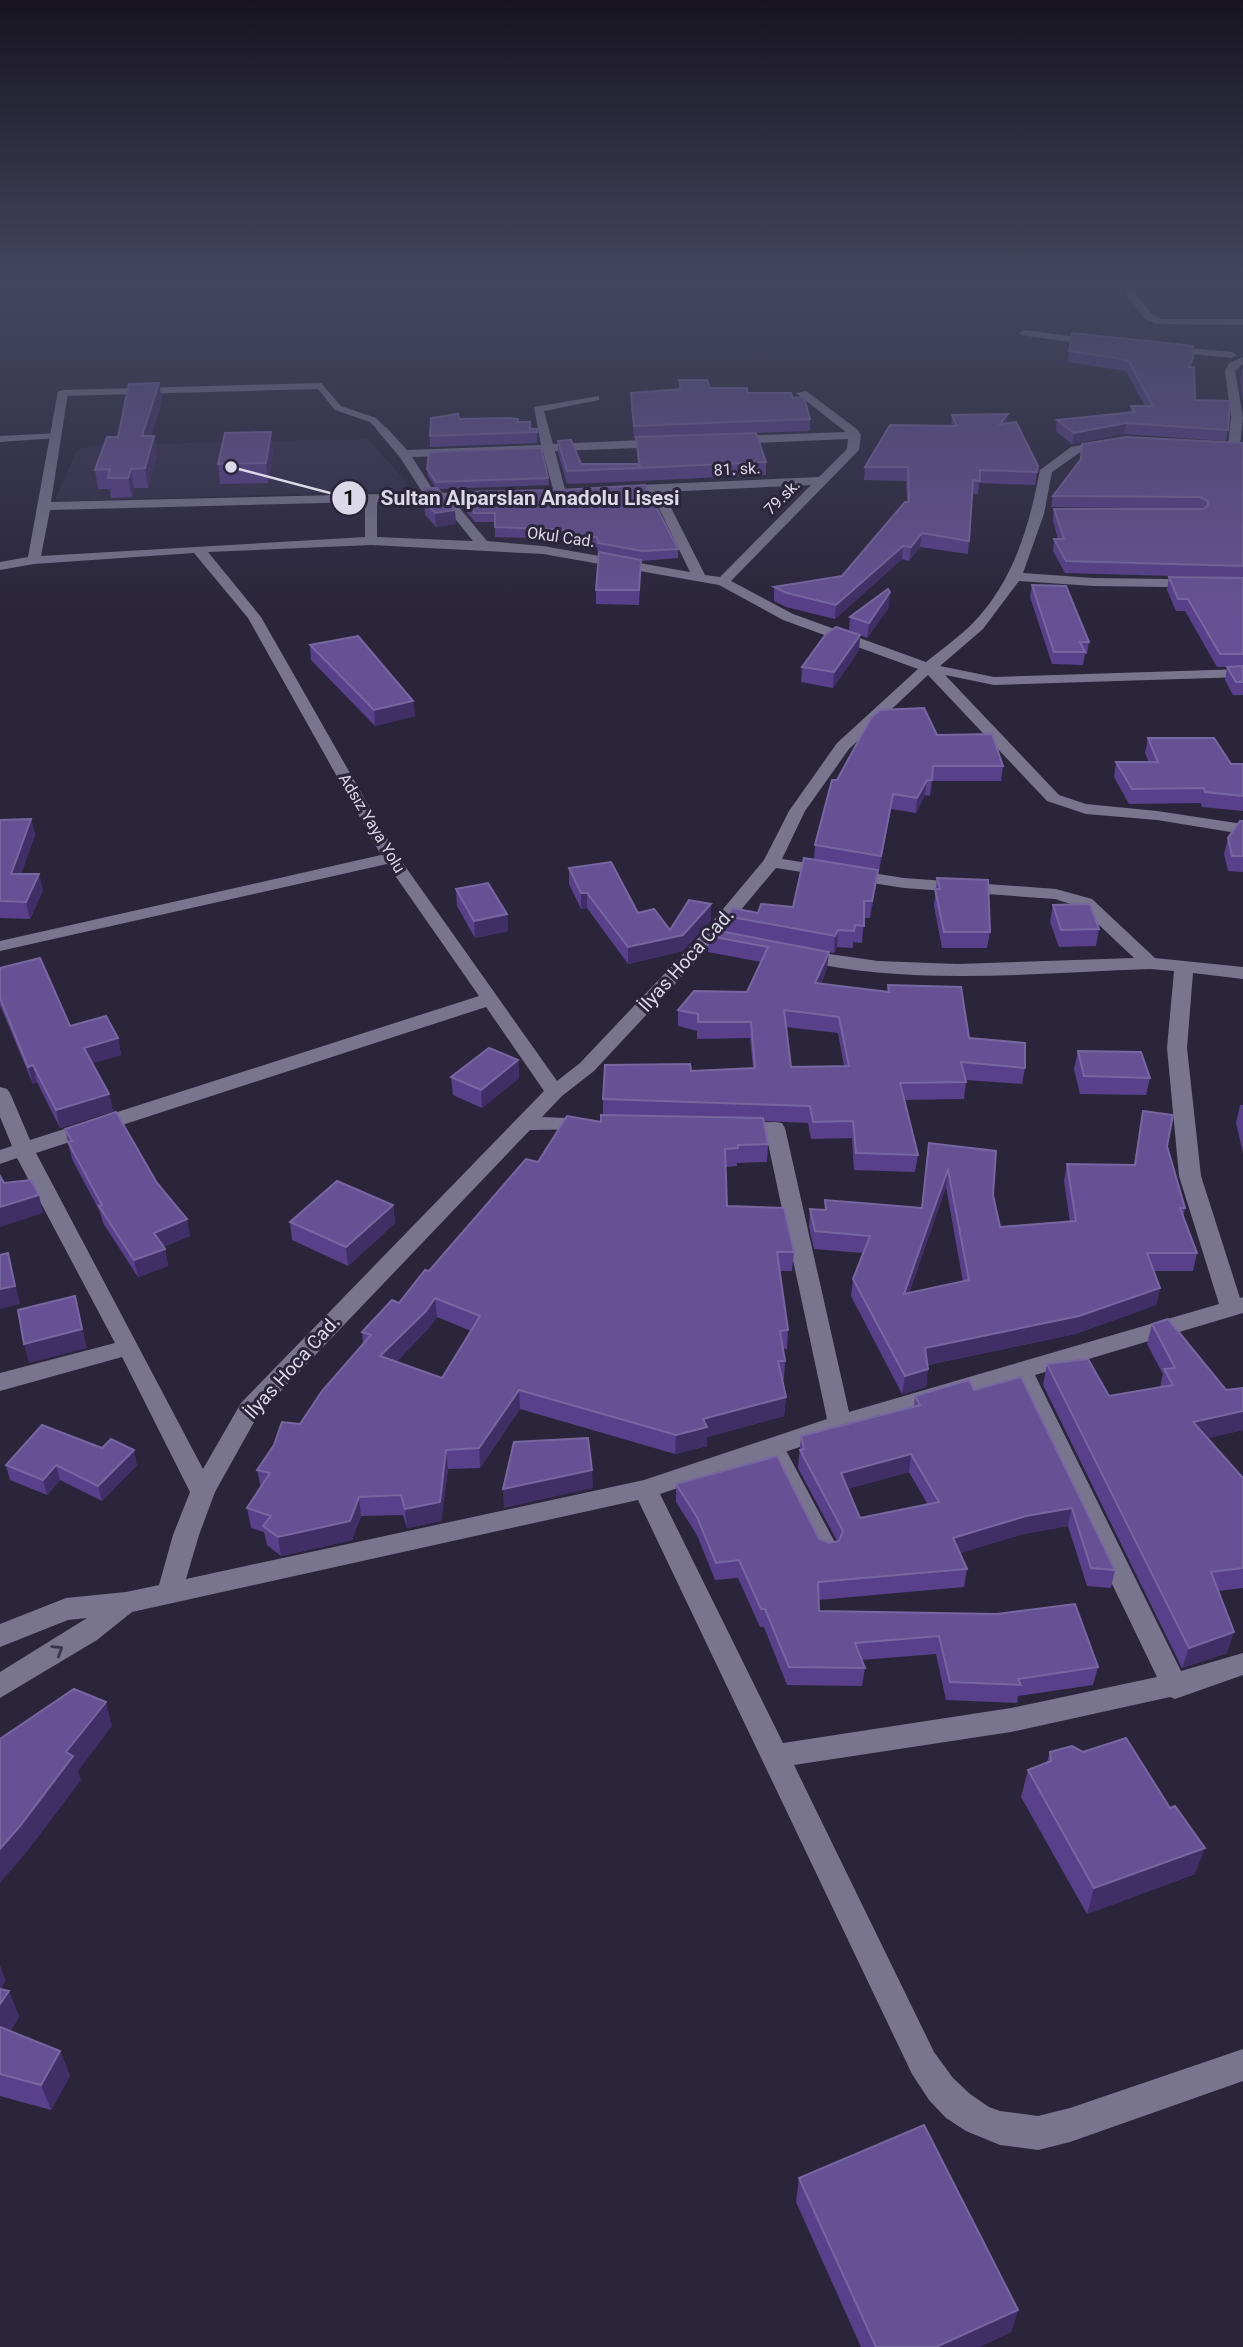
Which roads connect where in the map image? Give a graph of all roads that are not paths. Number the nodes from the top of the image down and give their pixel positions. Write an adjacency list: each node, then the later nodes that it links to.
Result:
1 (62, 393): 8 (street)
2 (802, 393): 7 (street)
3 (327, 394): 6 (lane)
4 (1233, 394): 13 (street)
5 (595, 398): 14 (street)
6 (382, 429): 15 (street)
7 (854, 433): 10 (street); 16 (street, 79.sk.)
8 (57, 435): 9 (lane); 23 (street)
9 (0, 439)
10 (715, 441)
11 (1124, 441): 30 (street, İlyas Hoca Cad.)
12 (673, 442): 14 (street)
13 (1233, 447)
14 (547, 448): 15 (street); 19 (street)
15 (404, 454): 21 (street)
16 (822, 481): 17 (street, 81. sk.); 31 (street, 79.sk.)
17 (655, 488): 18 (street, 81. sk.); 29 (street)
18 (601, 491)
19 (560, 492)
20 (495, 494): 21 (street)
21 (437, 496): 22 (street); 25 (street)
22 (370, 498): 23 (street); 24 (street)
23 (44, 506): 27 (street)
24 (371, 541): 25 (street, Okul Cad.); 26 (street, Okul Cad.)
25 (483, 545): 29 (street, Okul Cad.)
26 (198, 549): 27 (street, Okul Cad.); 36 (street, Adsız Yaya Yolu)
27 (34, 560): 28 (street, Okul Cad.)
28 (0, 566)
29 (699, 577): 31 (street, Okul Cad.)
30 (1015, 577): 32 (street); 33 (street, İlyas Hoca Cad.)
31 (723, 582): 33 (street, Okul Cad.)
32 (1243, 584)
33 (930, 668): 34 (street, Okul Cad.); 35 (street); 37 (street, İlyas Hoca Cad.)
34 (1243, 673)
35 (1243, 829)
36 (391, 858): 40 (street); 45 (street, Adsız Yaya Yolu)
37 (772, 862): 38 (street, İlyas Hoca Cad.); 42 (street)
38 (709, 937): 39 (street); 46 (street, İlyas Hoca Cad.)
39 (732, 942)
40 (0, 946)
41 (779, 952): 42 (street)
42 (1150, 963): 43 (street)
43 (1184, 967): 44 (street); 53 (street)
44 (1243, 973)
45 (490, 999): 46 (street, Adsız Yaya Yolu); 51 (street)
46 (555, 1092): 48 (street, İlyas Hoca Cad.)
47 (0, 1093): 51 (street)
48 (525, 1123): 49 (street); 60 (street, İlyas Hoca Cad.)
49 (608, 1125)
50 (719, 1127): 57 (street)
51 (24, 1150): 52 (street); 54 (street)
52 (0, 1157)
53 (1238, 1306): 55 (street)
54 (129, 1347): 56 (street); 60 (street)
55 (1021, 1371): 57 (street); 67 (street)
56 (0, 1382)
57 (841, 1424): 58 (street)
58 (774, 1446): 59 (street); 61 (lane)
59 (645, 1489): 62 (street); 68 (street)
60 (203, 1492): 62 (street, İlyas Hoca Cad.)
61 (828, 1550)
62 (170, 1591): 63 (street)
63 (126, 1603): 64 (street); 66 (street, one-way to 63)
64 (0, 1636)
65 (1243, 1664): 67 (street)
66 (0, 1686)
67 (1175, 1687): 68 (street)
68 (775, 1756): 69 (street)
69 (1243, 2065)

